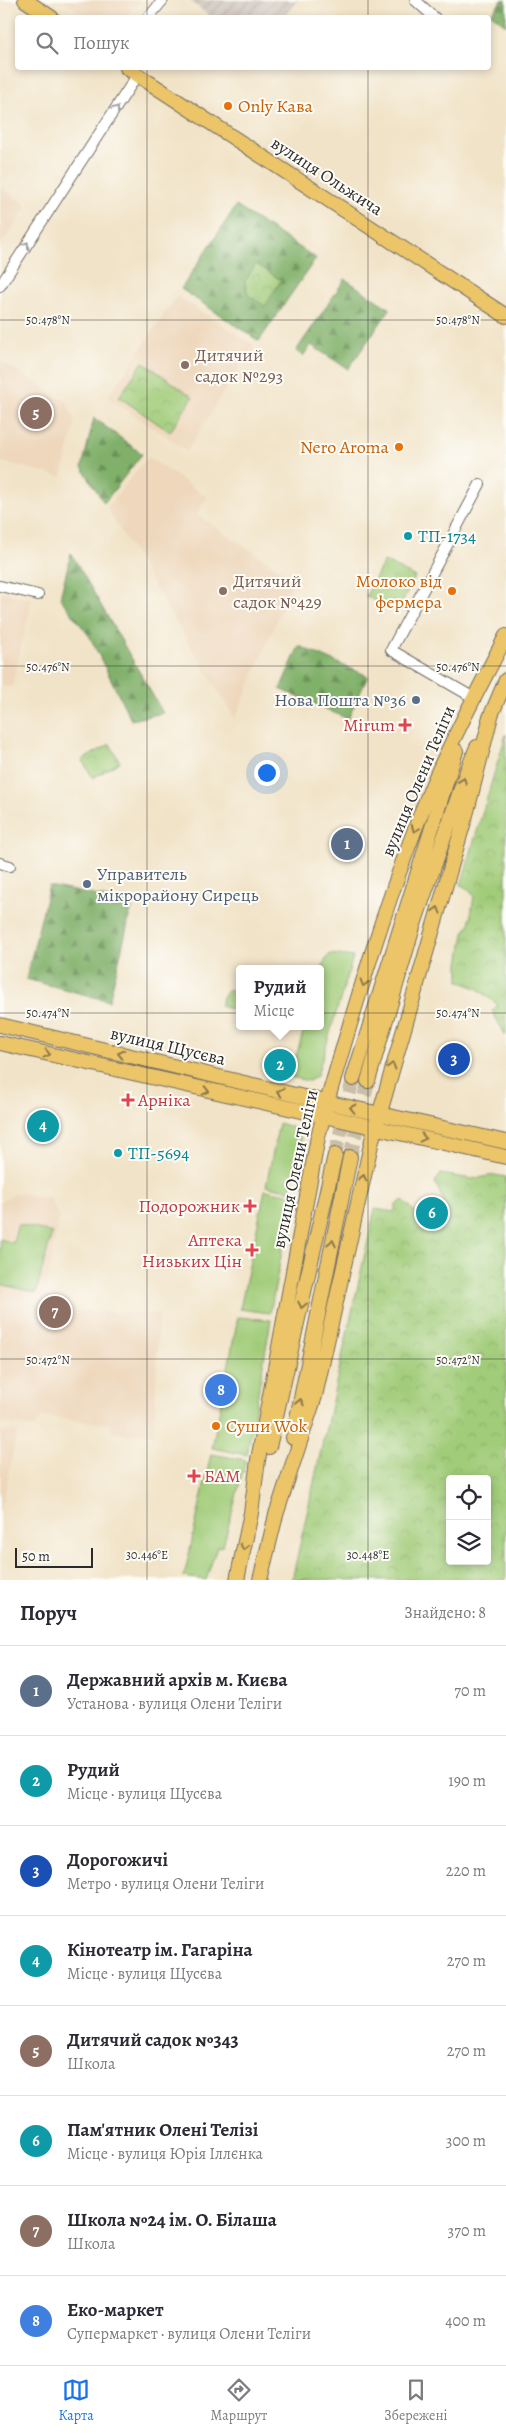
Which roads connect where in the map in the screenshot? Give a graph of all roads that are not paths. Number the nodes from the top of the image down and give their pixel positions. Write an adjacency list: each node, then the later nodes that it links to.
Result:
1 (25, 0): 4 (main road)
2 (163, 0): 5 (street)
3 (415, 0): 6 (street)
4 (48, 15)
5 (150, 15)
6 (432, 15)
7 (133, 71): 8 (street, one-way to 7); 9 (main road, вулиця Ольжича)
8 (0, 286)
9 (506, 316)
10 (480, 484): 15 (street)
11 (0, 586): 12 (street)
12 (38, 596)
13 (506, 636): 15 (main road, вулиця Олени Теліги)
14 (506, 680): 16 (main road)
15 (472, 701): 19 (main road, вулиця Олени Теліги); 21 (main road, вулиця Олени Теліги, one-way to 21)
16 (492, 712): 20 (main road, one-way to 16); 22 (main road, one-way to 16)
17 (0, 1025): 21 (main road, вулиця Щусєва, one-way to 17)
18 (0, 1043): 23 (main road, вулиця Щусєва, one-way to 23)
19 (353, 1079)
20 (368, 1081)
21 (327, 1102): 22 (main road, вулиця Щусєва, one-way to 21); 23 (main road, вулиця Олени Теліги)
22 (379, 1113): 24 (main road); 25 (main road, вулиця Щусєва)
23 (324, 1116): 24 (main road, вулиця Щусєва); 29 (main road, вулиця Олени Теліги)
24 (375, 1127): 28 (main road, вулиця Щусєва, one-way to 28); 30 (main road, one-way to 24)
25 (506, 1142)
26 (335, 1155): 29 (main road, вулиця Олени Теліги, one-way to 29)
27 (350, 1157): 30 (main road, one-way to 27)
28 (506, 1158)
29 (251, 1513): 31 (main road, вулиця Олени Теліги, one-way to 31)
30 (275, 1518): 32 (main road)
31 (237, 1580)
32 (260, 1580)

